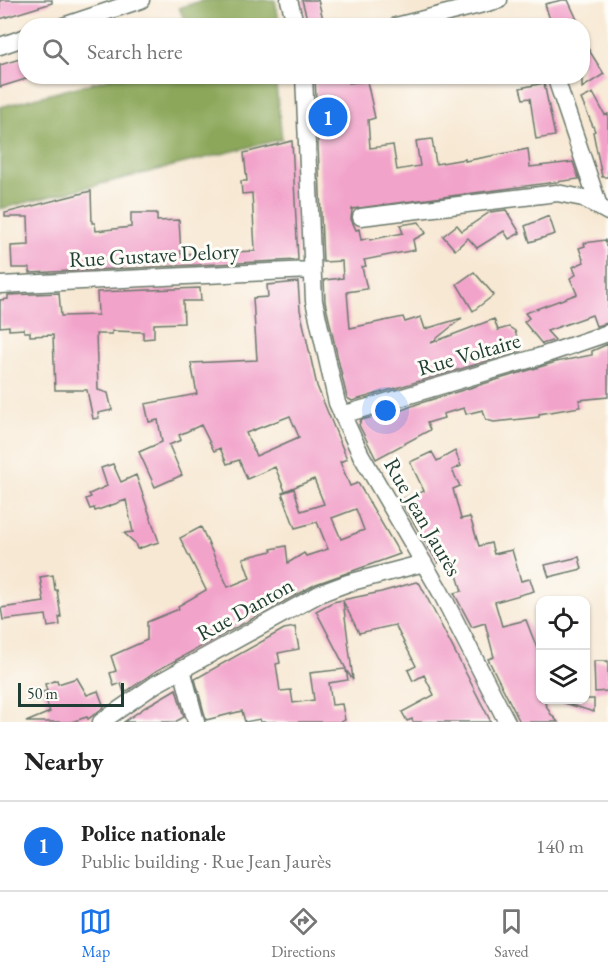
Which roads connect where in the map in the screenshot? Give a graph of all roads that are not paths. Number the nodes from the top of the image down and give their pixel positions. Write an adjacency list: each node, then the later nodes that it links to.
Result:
1 (141, 0): 4 (street)
2 (289, 0): 5 (street)
3 (499, 0): 6 (street)
4 (87, 18)
5 (294, 18)
6 (428, 18)
7 (18, 40): 8 (street)
8 (0, 46)
9 (303, 84): 13 (street, Rue Jean Jaurès)
10 (558, 84): 11 (street)
11 (603, 209): 12 (street)
12 (361, 217)
13 (311, 270): 14 (street, Rue Gustave Delory); 16 (street, Rue Jean Jaurès)
14 (0, 285)
15 (608, 333): 16 (street, Rue Voltaire)
16 (342, 415): 17 (street, Rue Jean Jaurès)
17 (424, 563): 18 (street, Rue Danton); 21 (street, Rue Jean Jaurès)
18 (182, 669): 19 (street, Rue Danton); 20 (street)
19 (101, 722)
20 (196, 722)
21 (507, 722)

